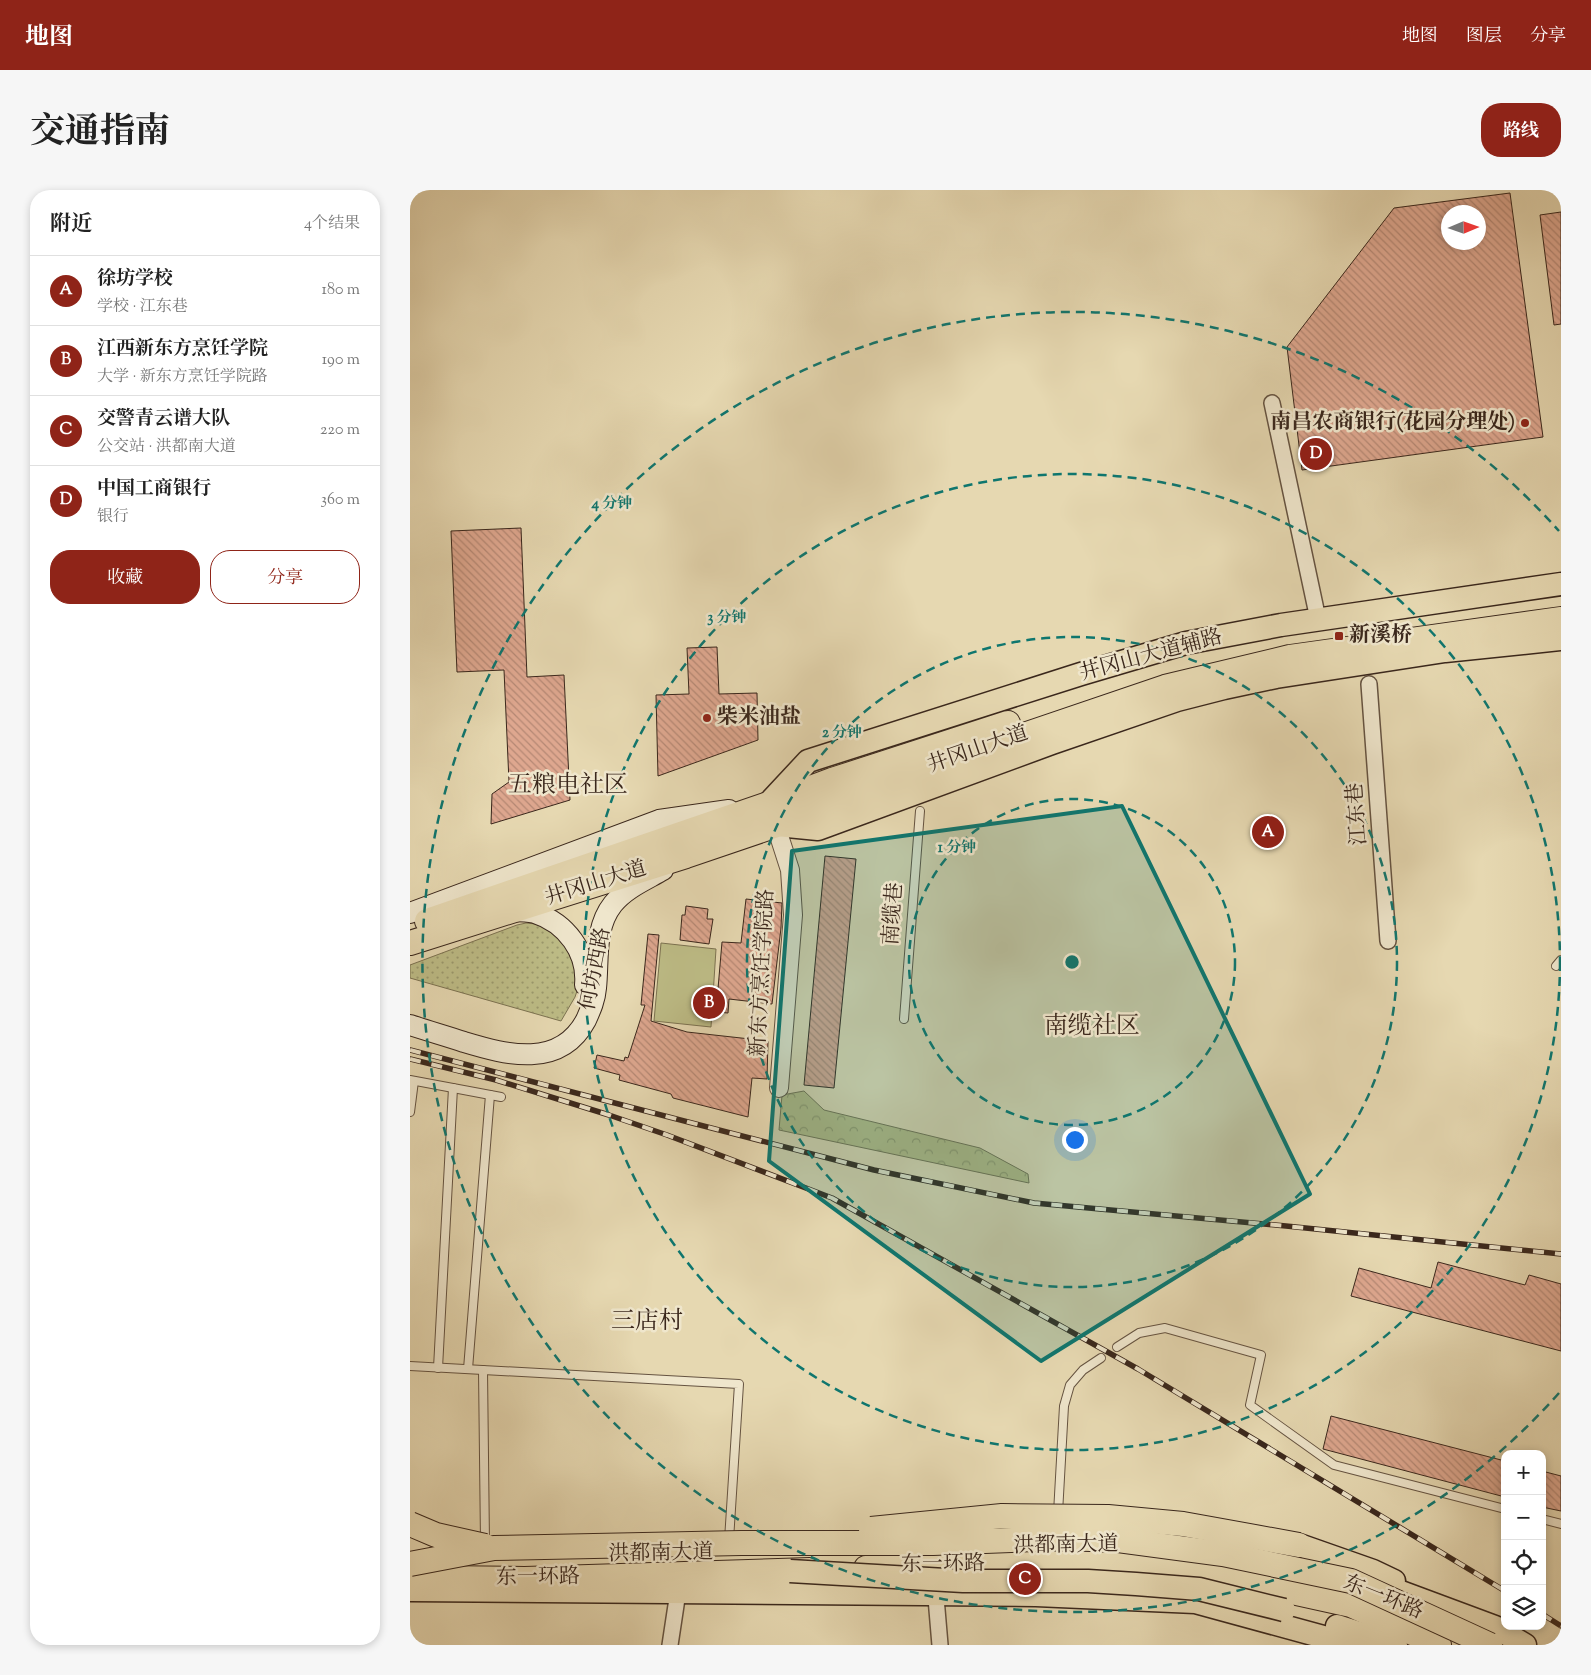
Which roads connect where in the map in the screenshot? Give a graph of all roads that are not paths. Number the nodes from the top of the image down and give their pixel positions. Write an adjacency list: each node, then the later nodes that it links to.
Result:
1 (1272, 403): 4 (street)
2 (1561, 584): 4 (main road, 井冈山大道辅路)
3 (1561, 607): 9 (highway, 井冈山大道)
4 (1318, 619): 9 (main road, 井冈山大道辅路)
5 (1561, 619): 9 (highway, 井冈山大道)
6 (1561, 639): 9 (main road)
7 (1369, 684): 14 (street, 江东巷)
8 (920, 812): 17 (lane, 南缆巷)
9 (772, 814): 10 (highway, 井冈山大道); 12 (main road); 13 (highway, 井冈山大道); 23 (street, 新东方烹饪学院路)
10 (686, 856): 11 (highway, 井冈山大道); 19 (main road, 何坊西路)
11 (512, 911): 15 (highway, 井冈山大道); 19 (main road, 何坊西路)
12 (410, 913)
13 (410, 927)
14 (1388, 941)
15 (410, 943)
16 (410, 1013): 20 (main road)
17 (904, 1019)
18 (410, 1025): 20 (main road, 何坊西路)
19 (574, 1029): 20 (main road, 何坊西路)
20 (548, 1046)
21 (412, 1080): 22 (lane); 26 (lane)
22 (453, 1088): 24 (lane); 30 (lane)
23 (779, 1088)
24 (490, 1095): 25 (lane); 31 (lane)
25 (500, 1098)
26 (410, 1112)
27 (1117, 1347): 33 (lane)
28 (1101, 1358): 37 (lane)
29 (410, 1366): 30 (lane)
30 (438, 1368): 31 (lane)
31 (468, 1369): 32 (lane)
32 (483, 1370): 39 (lane); 40 (lane)
33 (1501, 1508)
34 (1546, 1520): 36 (lane)
35 (410, 1524): 40 (highway, bridge)
36 (1561, 1524)
37 (1063, 1538): 39 (highway, 东一环路, bridge); 50 (highway, 东一环路, bridge)
38 (1299, 1545): 39 (highway, bridge); 50 (main road)
39 (734, 1548): 40 (highway, 东一环路, bridge); 50 (main road, 洪都南大道)
40 (489, 1553): 41 (main road); 42 (highway, bridge)
41 (410, 1560)
42 (410, 1564)
43 (934, 1564): 44 (highway, 东一环路, bridge); 49 (street); 55 (highway, 东一环路)
44 (790, 1571): 46 (highway, 东一环路); 54 (main road, bridge)
45 (410, 1574): 46 (highway, 东一环路)
46 (434, 1578): 47 (highway)
47 (410, 1590): 48 (main road, 洪都南大道)
48 (678, 1592): 49 (main road, 洪都南大道); 51 (street)
49 (935, 1594): 52 (street); 53 (main road, 洪都南大道)
50 (1493, 1636): 56 (main road, 洪都南大道)
51 (670, 1645)
52 (940, 1645)
53 (1353, 1645)
54 (1396, 1645)
55 (1439, 1645)
56 (1525, 1645)

